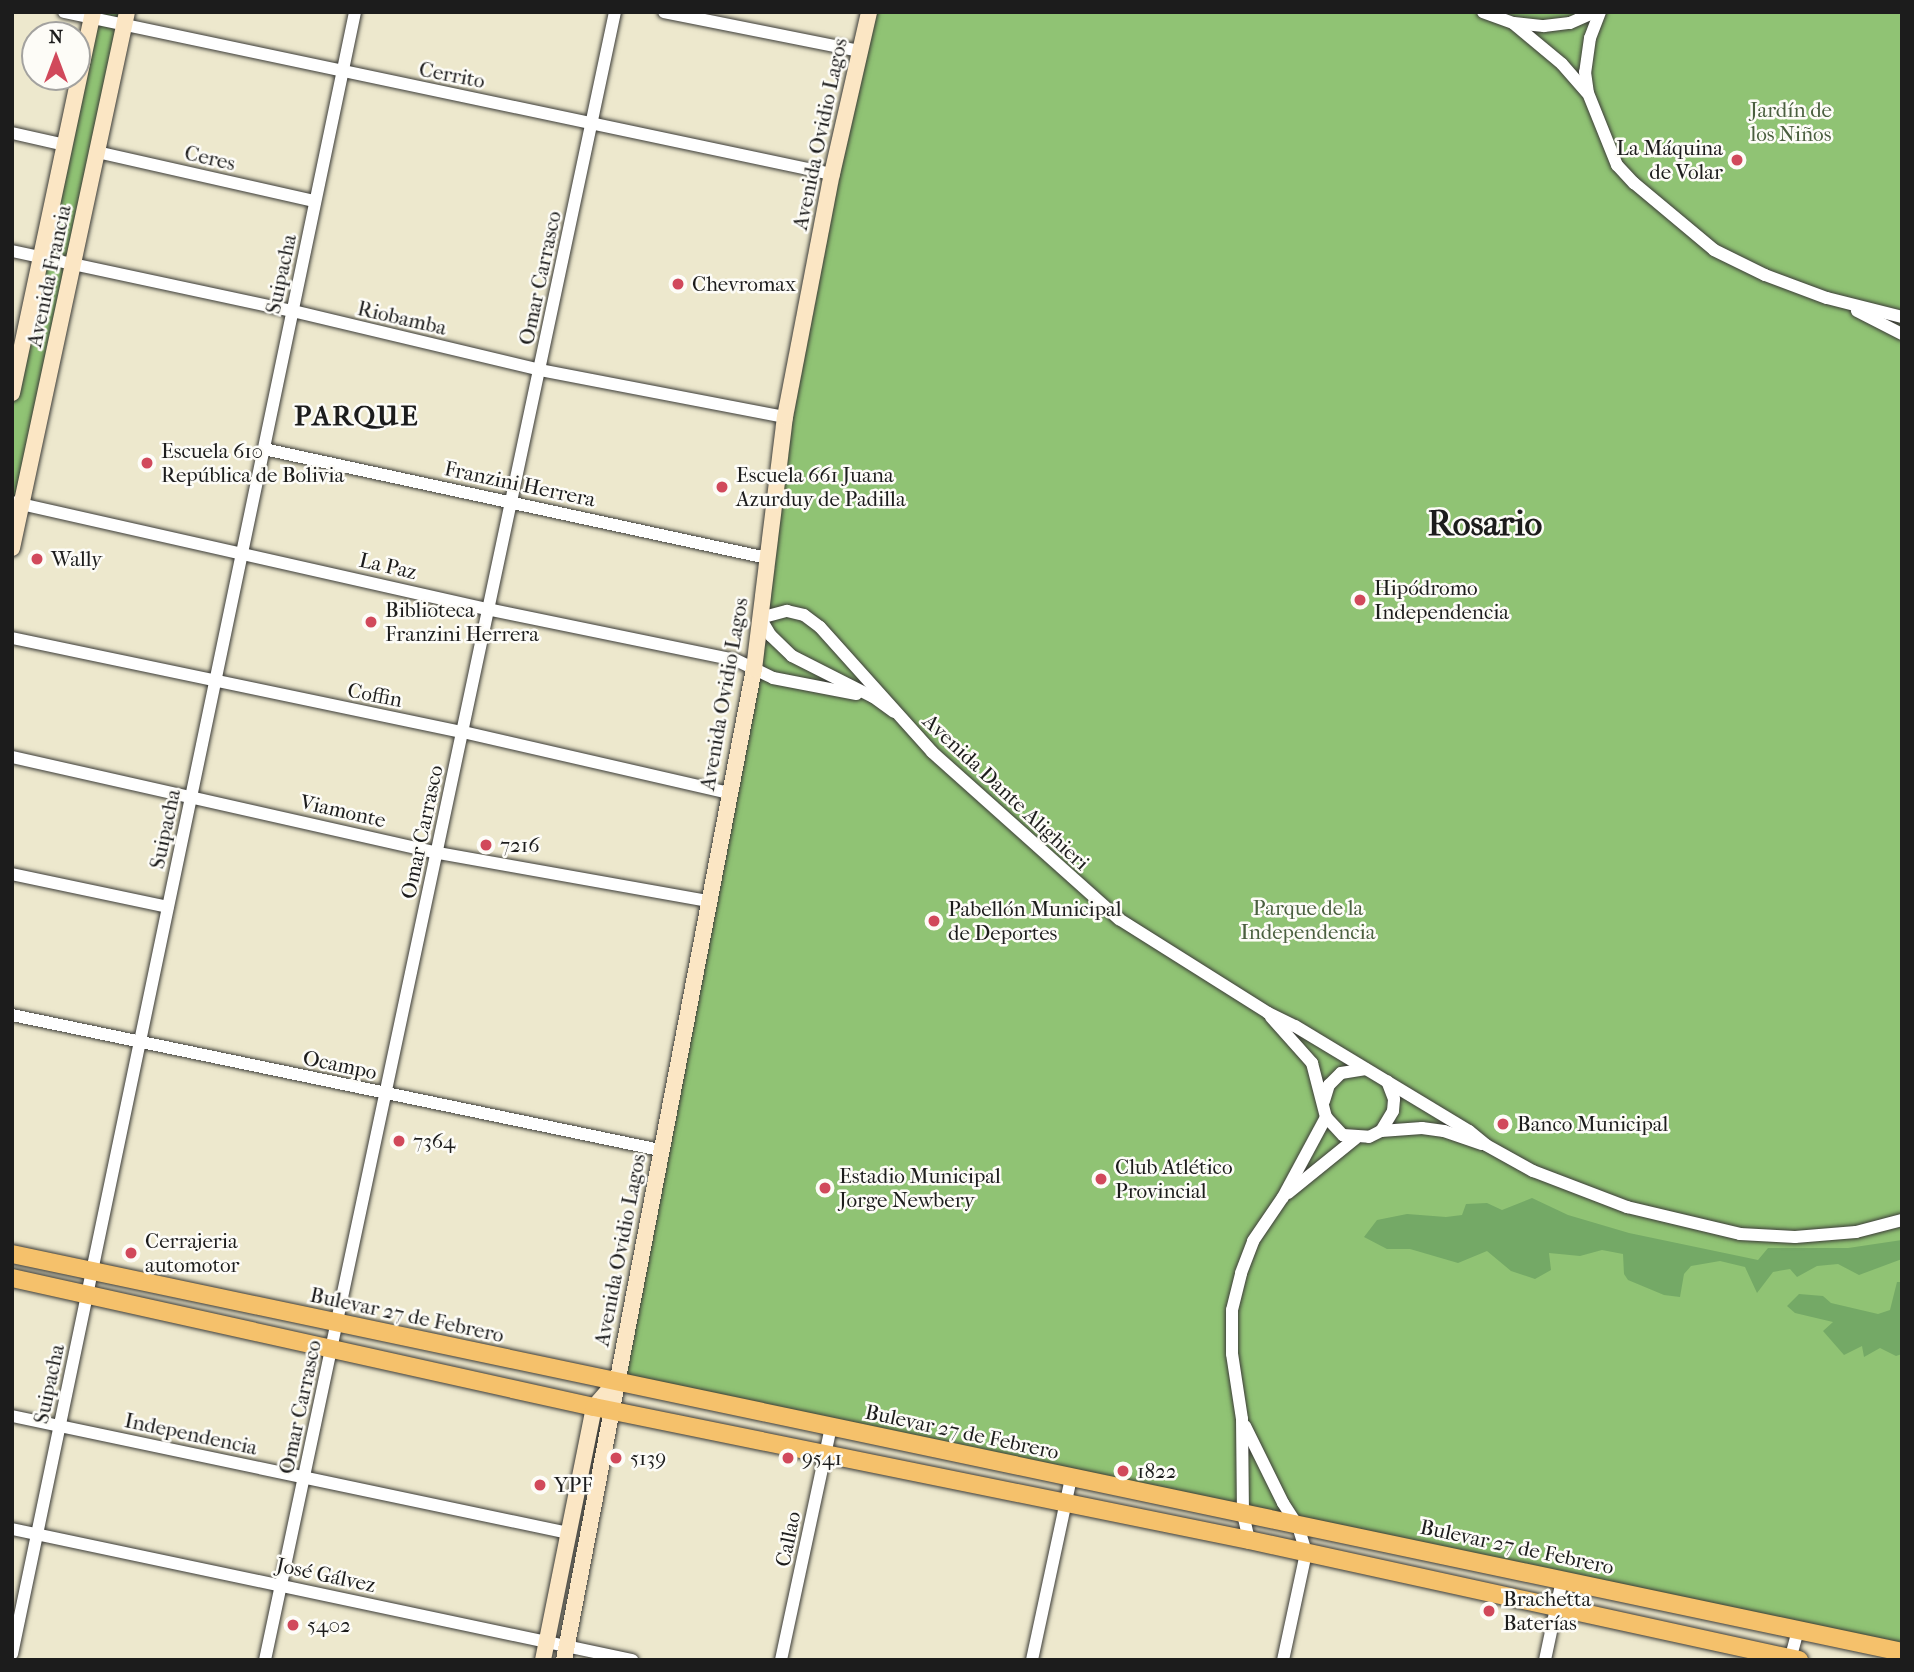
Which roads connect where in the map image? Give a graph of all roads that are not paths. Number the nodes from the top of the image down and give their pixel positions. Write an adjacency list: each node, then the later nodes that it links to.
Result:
1 (64, 12): 8 (street, Cerrito)
2 (355, 12): 12 (street, Suipacha)
3 (615, 12): 14 (street, Omar Carrasco)
4 (664, 12): 11 (street)
5 (869, 12): 11 (main road, Avenida Ovidio Lagos)
6 (1483, 12): 10 (street)
7 (1597, 12): 10 (street); 13 (street)
8 (93, 15): 9 (street, Cerrito); 16 (main road, Avenida Francia)
9 (125, 19): 12 (street, Cerrito); 17 (main road, Avenida Francia)
10 (1514, 23): 13 (street)
11 (860, 51): 18 (main road, Avenida Ovidio Lagos)
12 (342, 73): 14 (street, Cerrito); 19 (street, Suipacha)
13 (1588, 93): 23 (street)
14 (592, 123): 18 (street, Cerrito); 27 (street, Omar Carrasco)
15 (12, 133): 16 (street)
16 (65, 145): 21 (main road, Avenida Francia)
17 (97, 152): 19 (street, Ceres); 22 (main road, Avenida Francia)
18 (832, 174): 29 (main road, Avenida Ovidio Lagos)
19 (315, 201): 24 (street, Suipacha)
20 (12, 251): 21 (street, Riobamba)
21 (41, 258): 22 (street, Riobamba); 28 (main road, Avenida Francia)
22 (73, 264): 24 (street, Riobamba); 32 (main road, Avenida Francia)
23 (1838, 301): 25 (street); 26 (street)
24 (292, 312): 27 (street, Riobamba); 30 (street, Suipacha)
25 (1902, 317)
26 (1902, 334)
27 (540, 370): 29 (street, Riobamba); 31 (street, Omar Carrasco)
28 (13, 385)
29 (785, 417): 35 (main road, Avenida Ovidio Lagos)
30 (264, 449): 31 (street, Franzini Herrera); 34 (street, Suipacha)
31 (511, 502): 35 (street, Franzini Herrera); 36 (street, Omar Carrasco)
32 (17, 503): 33 (main road, Avenida Francia); 34 (street, La Paz)
33 (12, 548)
34 (242, 551): 36 (street, La Paz); 40 (street, Suipacha)
35 (767, 558): 37 (main road, Avenida Ovidio Lagos)
36 (487, 609): 39 (street, La Paz); 43 (street, Omar Carrasco)
37 (760, 618): 39 (main road, Avenida Ovidio Lagos); 41 (street, Avenida Dante Alighieri); 42 (street, Avenida Dante Alighieri)
38 (12, 638): 40 (street, Coffin)
39 (754, 669): 41 (street, Avenida Dante Alighieri); 45 (main road, Avenida Ovidio Lagos)
40 (215, 682): 43 (street, Coffin); 46 (street, Suipacha)
41 (873, 697): 42 (street, Avenida Dante Alighieri)
42 (894, 712): 51 (street, Avenida Dante Alighieri)
43 (463, 732): 45 (street, Coffin); 47 (street, Omar Carrasco)
44 (12, 757): 46 (street, Viamonte)
45 (729, 793): 49 (main road, Avenida Ovidio Lagos)
46 (192, 795): 47 (street, Viamonte); 50 (street, Suipacha)
47 (438, 853): 49 (street, Viamonte); 56 (street, Omar Carrasco)
48 (12, 874): 50 (street)
49 (707, 901): 62 (main road, Avenida Ovidio Lagos)
50 (168, 907): 53 (street, Suipacha)
51 (1268, 1013): 54 (street, Avenida Dante Alighieri); 57 (street, Avenida Dante Alighieri)
52 (12, 1015): 53 (street, Ocampo)
53 (140, 1042): 56 (street, Ocampo); 66 (street, Suipacha)
54 (1368, 1069): 55 (street); 57 (street)
55 (1388, 1081): 59 (street); 61 (street)
56 (384, 1094): 62 (street, Ocampo); 69 (street, Omar Carrasco)
57 (1324, 1101): 58 (street)
58 (1326, 1117): 60 (street); 63 (street)
59 (1381, 1131): 60 (street); 61 (street)
60 (1356, 1138): 63 (street)
61 (1486, 1145): 64 (street)
62 (660, 1150): 71 (main road, Avenida Ovidio Lagos)
63 (1283, 1197): 75 (street)
64 (1902, 1220)
65 (12, 1254): 66 (main road, Bulevar 27 de Febrero)
66 (92, 1270): 68 (street, Suipacha); 69 (main road, Bulevar 27 de Febrero)
67 (12, 1278): 68 (main road)
68 (87, 1294): 70 (main road); 76 (street, Suipacha)
69 (337, 1324): 70 (street, Omar Carrasco); 71 (main road, Bulevar 27 de Febrero)
70 (332, 1349): 72 (main road); 79 (street, Omar Carrasco)
71 (616, 1382): 72 (main road); 73 (main road, Avenida Ovidio Lagos); 77 (main road, Bulevar 27 de Febrero)
72 (594, 1407): 73 (main road); 85 (main road)
73 (613, 1410): 78 (main road); 95 (main road, Avenida Ovidio Lagos)
74 (12, 1416): 76 (street, Independencia)
75 (1242, 1419): 82 (street); 83 (street)
76 (60, 1426): 79 (street, Independencia); 86 (street, Suipacha)
77 (831, 1427): 78 (street, Callao); 80 (main road, Bulevar 27 de Febrero)
78 (826, 1454): 81 (main road); 101 (street, Callao)
79 (304, 1477): 85 (street, Independencia); 90 (street, Omar Carrasco)
80 (1071, 1478): 81 (street); 82 (main road, Bulevar 27 de Febrero)
81 (1066, 1503): 87 (main road); 102 (street)
82 (1243, 1514): 83 (main road, Bulevar 27 de Febrero); 87 (street)
83 (1298, 1526): 88 (street); 89 (main road, Bulevar 27 de Febrero)
84 (12, 1529): 86 (street, José Gálvez)
85 (568, 1533): 93 (main road)
86 (37, 1534): 90 (street, José Gálvez); 96 (street, Suipacha)
87 (1249, 1540): 88 (main road)
88 (1306, 1553): 91 (main road); 103 (street)
89 (1562, 1580): 91 (street); 92 (main road, Bulevar 27 de Febrero)
90 (281, 1586): 93 (street, José Gálvez); 98 (street, Omar Carrasco)
91 (1556, 1606): 97 (main road); 104 (street)
92 (1798, 1630): 94 (main road, Bulevar 27 de Febrero); 97 (street)
93 (546, 1642): 95 (street, José Gálvez); 99 (main road)
94 (1902, 1652)
95 (565, 1653): 100 (street, José Gálvez)
96 (12, 1654)
97 (1793, 1659)
98 (265, 1660)
99 (543, 1660)
100 (632, 1660)
101 (781, 1660)
102 (1032, 1660)
103 (1283, 1660)
104 (1545, 1660)

